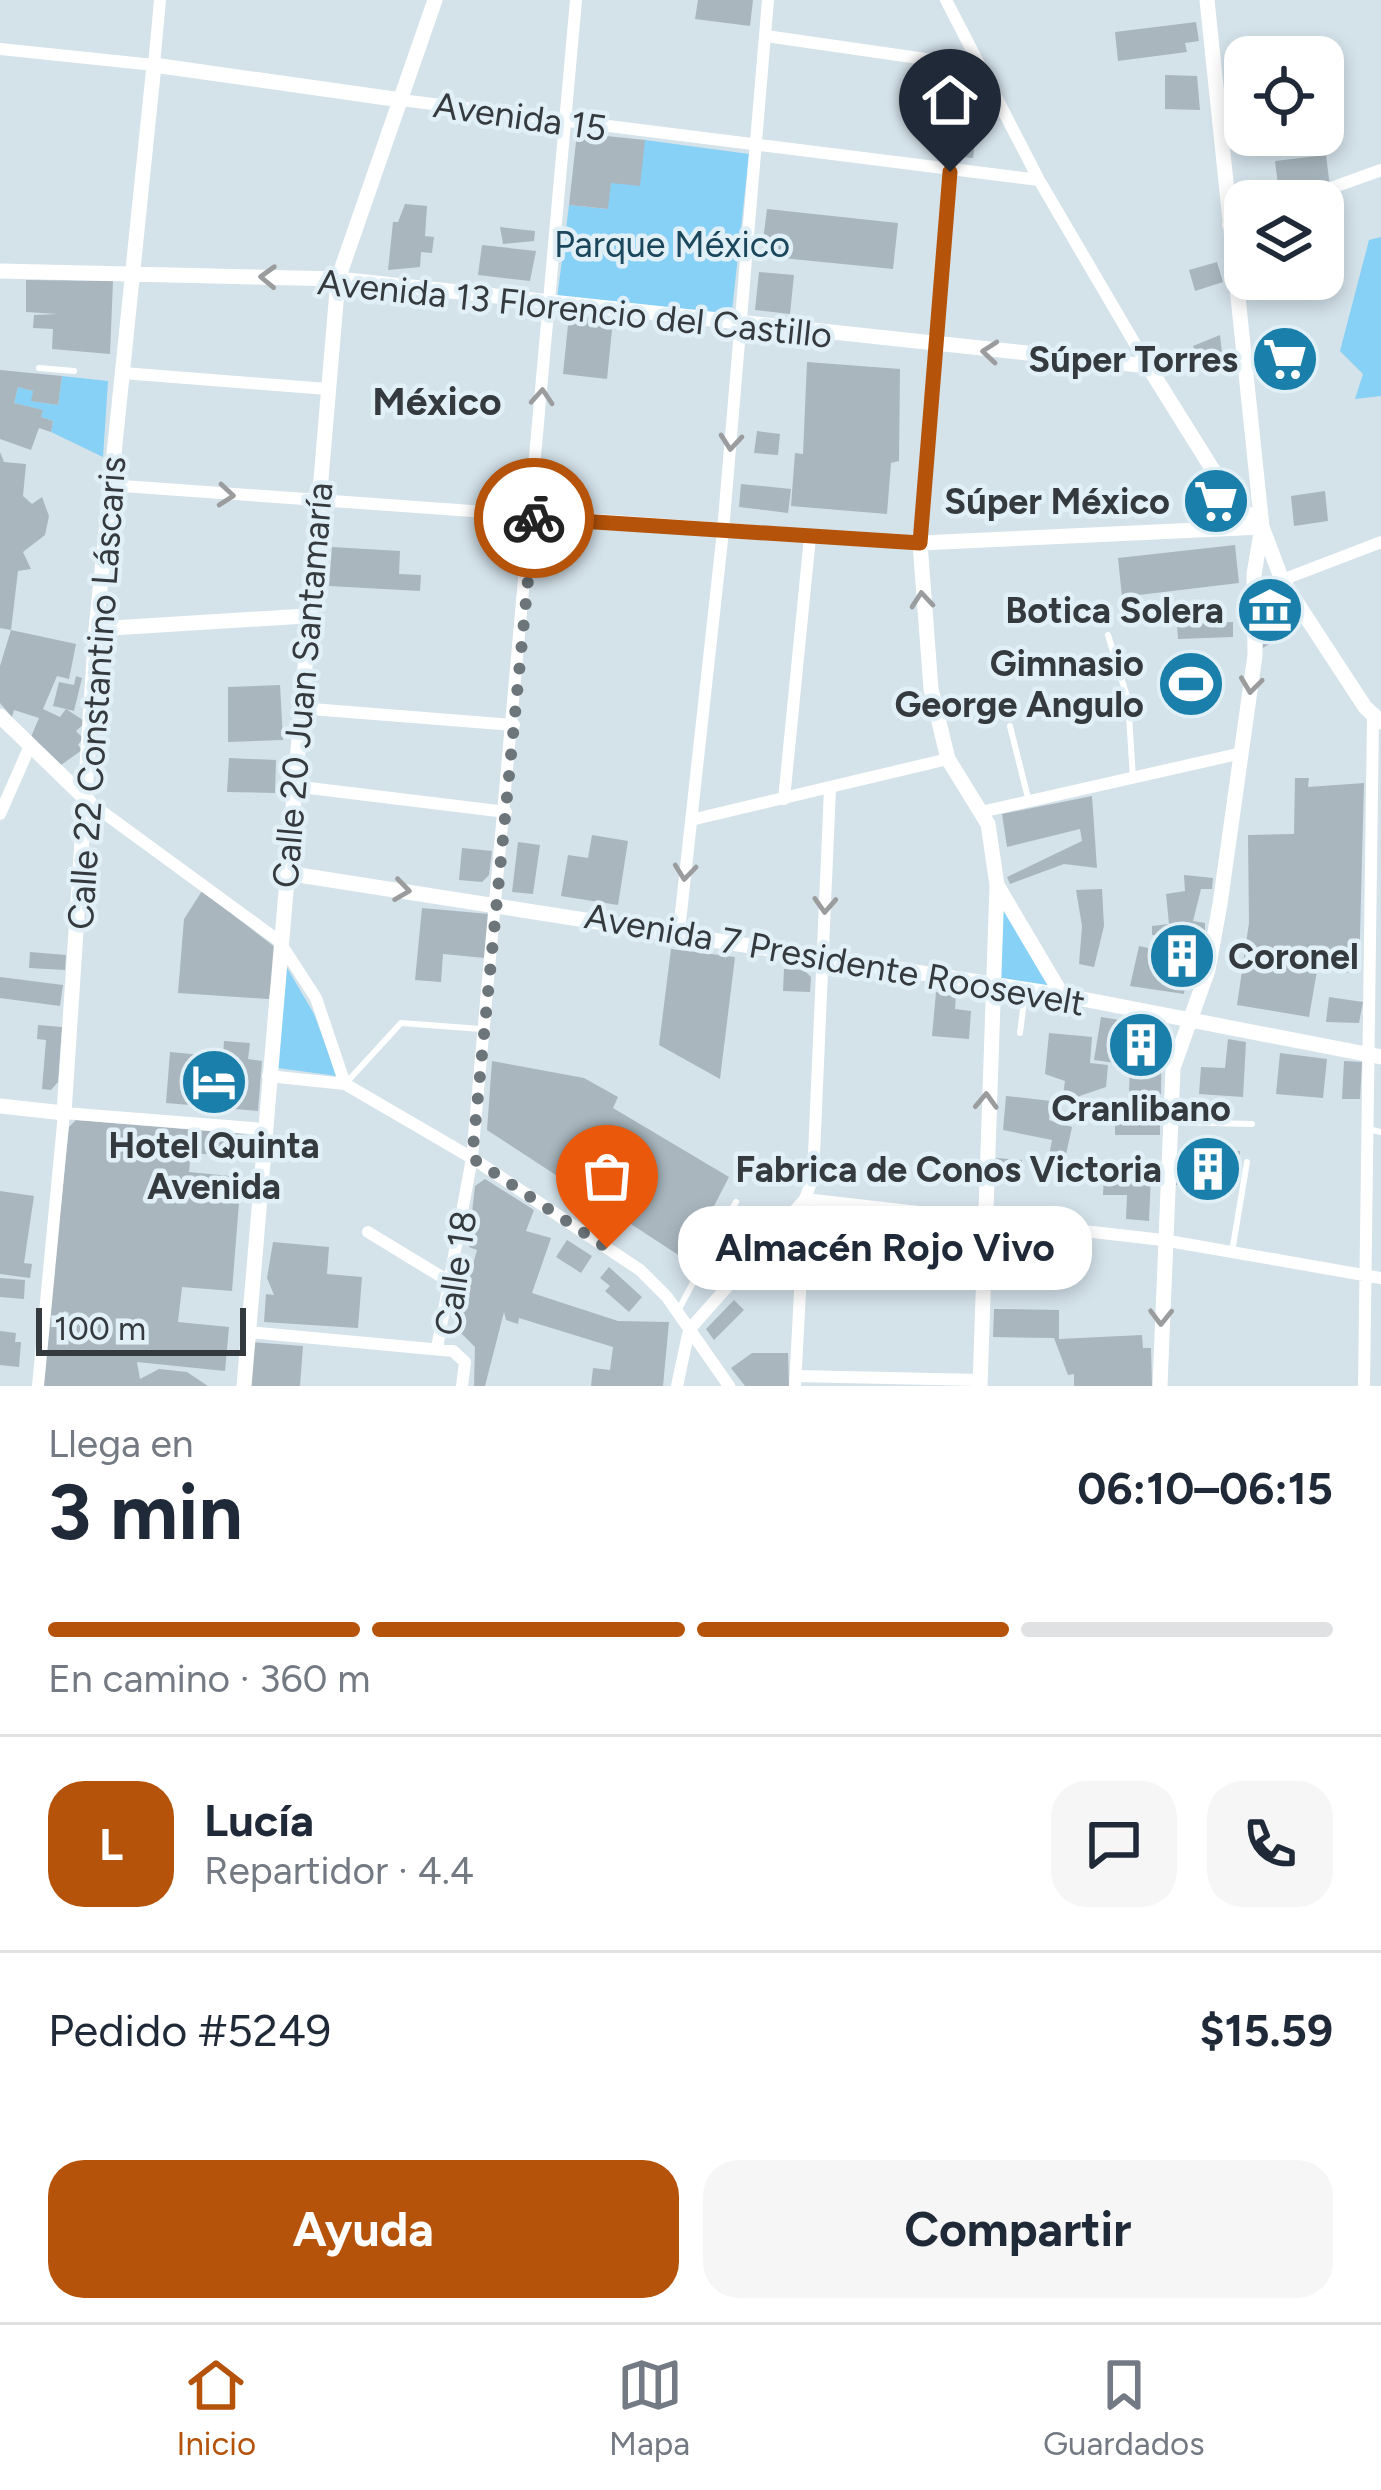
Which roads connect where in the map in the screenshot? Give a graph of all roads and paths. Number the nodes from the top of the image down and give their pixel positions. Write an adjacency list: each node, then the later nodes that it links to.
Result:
1 (160, 0): 9 (street, Calle 22 Constantino Láscaris)
2 (435, 0): 11 (street, Calle 20 Juan Santamaría)
3 (576, 0): 12 (street, Calle 18)
4 (768, 0): 7 (street)
5 (946, 0): 10 (street)
6 (1207, 0): 17 (street)
7 (766, 36): 10 (street); 13 (street)
8 (0, 49): 9 (street, Avenida 15)
9 (154, 65): 11 (street, Avenida 15); 19 (street, Calle 22 Constantino Láscaris)
10 (981, 67): 16 (street)
11 (400, 100): 12 (street, Avenida 15); 21 (street, Calle 20 Juan Santamaría)
12 (565, 122): 13 (street, Avenida 15); 23 (street, Calle 18)
13 (760, 147): 15 (street, Avenida 15); 24 (street)
14 (1381, 170): 18 (street)
15 (950, 172): 16 (street, Avenida 15); 25 (street)
16 (1040, 180): 26 (street)
17 (1224, 182)
18 (1344, 183)
19 (134, 273): 20 (street, Avenida 13 Florencio del Castillo); 21 (street, Avenida 13 Florencio del Castillo, one-way to 19); 29 (street, Calle 22 Constantino Láscaris)
20 (5, 275)
21 (338, 279): 23 (street, Avenida 13 Florencio del Castillo); 30 (street, Calle 20 Juan Santamaría)
22 (1236, 300): 34 (street)
23 (548, 304): 24 (street, Avenida 13 Florencio del Castillo); 33 (street, Calle 18, one-way to 23)
24 (741, 326): 25 (street, Avenida 13 Florencio del Castillo); 35 (street, one-way to 35)
25 (935, 347): 26 (street, Avenida 13 Florencio del Castillo, one-way to 25); 38 (street)
26 (1148, 366): 34 (street)
27 (39, 368): 28 (lane)
28 (74, 370)
29 (123, 373): 30 (street); 31 (street, Calle 22 Constantino Láscaris)
30 (327, 389): 32 (street, Calle 20 Juan Santamaría)
31 (109, 485): 32 (street, one-way to 32); 41 (street, Calle 22 Constantino Láscaris)
32 (318, 503): 33 (street); 40 (street, Calle 20 Juan Santamaría)
33 (533, 518): 35 (street); 46 (street, Calle 18)
34 (1262, 527): 38 (street); 39 (street); 49 (street, one-way to 49)
35 (724, 531): 36 (street); 60 (street)
36 (809, 537): 38 (street); 54 (street)
37 (1381, 542): 39 (street)
38 (920, 543): 50 (street, one-way to 38)
39 (1282, 580): 45 (street)
40 (306, 616): 41 (street); 43 (street, Calle 20 Juan Santamaría)
41 (96, 629): 56 (street, Calle 22 Constantino Láscaris)
42 (1108, 635): 51 (lane)
43 (299, 708): 46 (street); 52 (street, Calle 20 Juan Santamaría)
44 (0, 716): 48 (street)
45 (1377, 719): 73 (street)
46 (514, 724): 57 (street, Calle 18)
47 (1010, 726): 55 (lane)
48 (29, 748): 56 (street); 59 (street)
49 (1242, 753): 51 (street); 70 (street)
50 (948, 759): 53 (street); 58 (street)
51 (1133, 778): 55 (street)
52 (293, 786): 57 (street); 61 (street, Calle 20 Juan Santamaría)
53 (830, 789): 54 (street); 66 (street, one-way to 66)
54 (784, 799): 60 (street)
55 (1029, 801): 58 (street)
56 (89, 802): 65 (street); 77 (street, Calle 22 Constantino Láscaris)
57 (506, 812): 63 (street, Calle 18)
58 (981, 812): 62 (street)
59 (0, 814)
60 (691, 820): 64 (street, one-way to 64)
61 (286, 874): 63 (street, Avenida 7 Presidente Roosevelt, one-way to 63); 65 (street, Calle 20 Juan Santamaría)
62 (997, 885): 67 (street); 69 (street)
63 (497, 903): 64 (street, Avenida 7 Presidente Roosevelt); 71 (street, Calle 18)
64 (679, 932): 66 (street, Avenida 7 Presidente Roosevelt)
65 (279, 941): 74 (street, Calle 20 Juan Santamaría); 75 (street)
66 (822, 956): 67 (street, Avenida 7 Presidente Roosevelt); 84 (street)
67 (989, 984): 68 (street, Avenida 7 Presidente Roosevelt); 86 (street, one-way to 67)
68 (1025, 990): 69 (street, Avenida 7 Presidente Roosevelt); 72 (lane)
69 (1062, 995): 70 (street, Avenida 7 Presidente Roosevelt)
70 (1188, 1023): 73 (street, Avenida 7 Presidente Roosevelt); 78 (street)
71 (484, 1029): 75 (lane); 82 (street, Calle 18)
72 (1020, 1033)
73 (1375, 1056): 81 (street)
74 (268, 1076): 75 (street); 80 (street, Calle 20 Juan Santamaría)
75 (345, 1084): 82 (street)
76 (0, 1106): 77 (street)
77 (64, 1113): 80 (street); 100 (street, Calle 22 Constantino Láscaris)
78 (1170, 1122): 79 (lane); 88 (street)
79 (1252, 1124)
80 (264, 1129): 96 (street, Calle 20 Juan Santamaría)
81 (1375, 1131): 92 (street)
82 (472, 1158): 93 (street, Calle 18); 94 (street)
83 (1247, 1162): 89 (lane)
84 (806, 1199): 86 (street); 90 (street); 91 (street)
85 (736, 1202): 94 (lane)
86 (982, 1220): 88 (street); 99 (street)
87 (368, 1232): 93 (street)
88 (1162, 1240): 89 (street); 105 (street, one-way to 105)
89 (1232, 1252): 92 (street)
90 (758, 1253): 91 (street); 95 (street)
91 (802, 1262): 98 (street)
92 (1374, 1277): 106 (street)
93 (450, 1282): 97 (street, Calle 18)
94 (677, 1312): 95 (street)
95 (689, 1330): 103 (street); 104 (street)
96 (249, 1332): 97 (street); 101 (street, Calle 20 Juan Santamaría)
97 (437, 1348): 102 (street, Calle 18)
98 (795, 1381): 99 (street)
99 (980, 1383)
100 (38, 1386)
101 (244, 1386)
102 (463, 1386)
103 (677, 1386)
104 (729, 1386)
105 (1160, 1386)
106 (1364, 1386)

